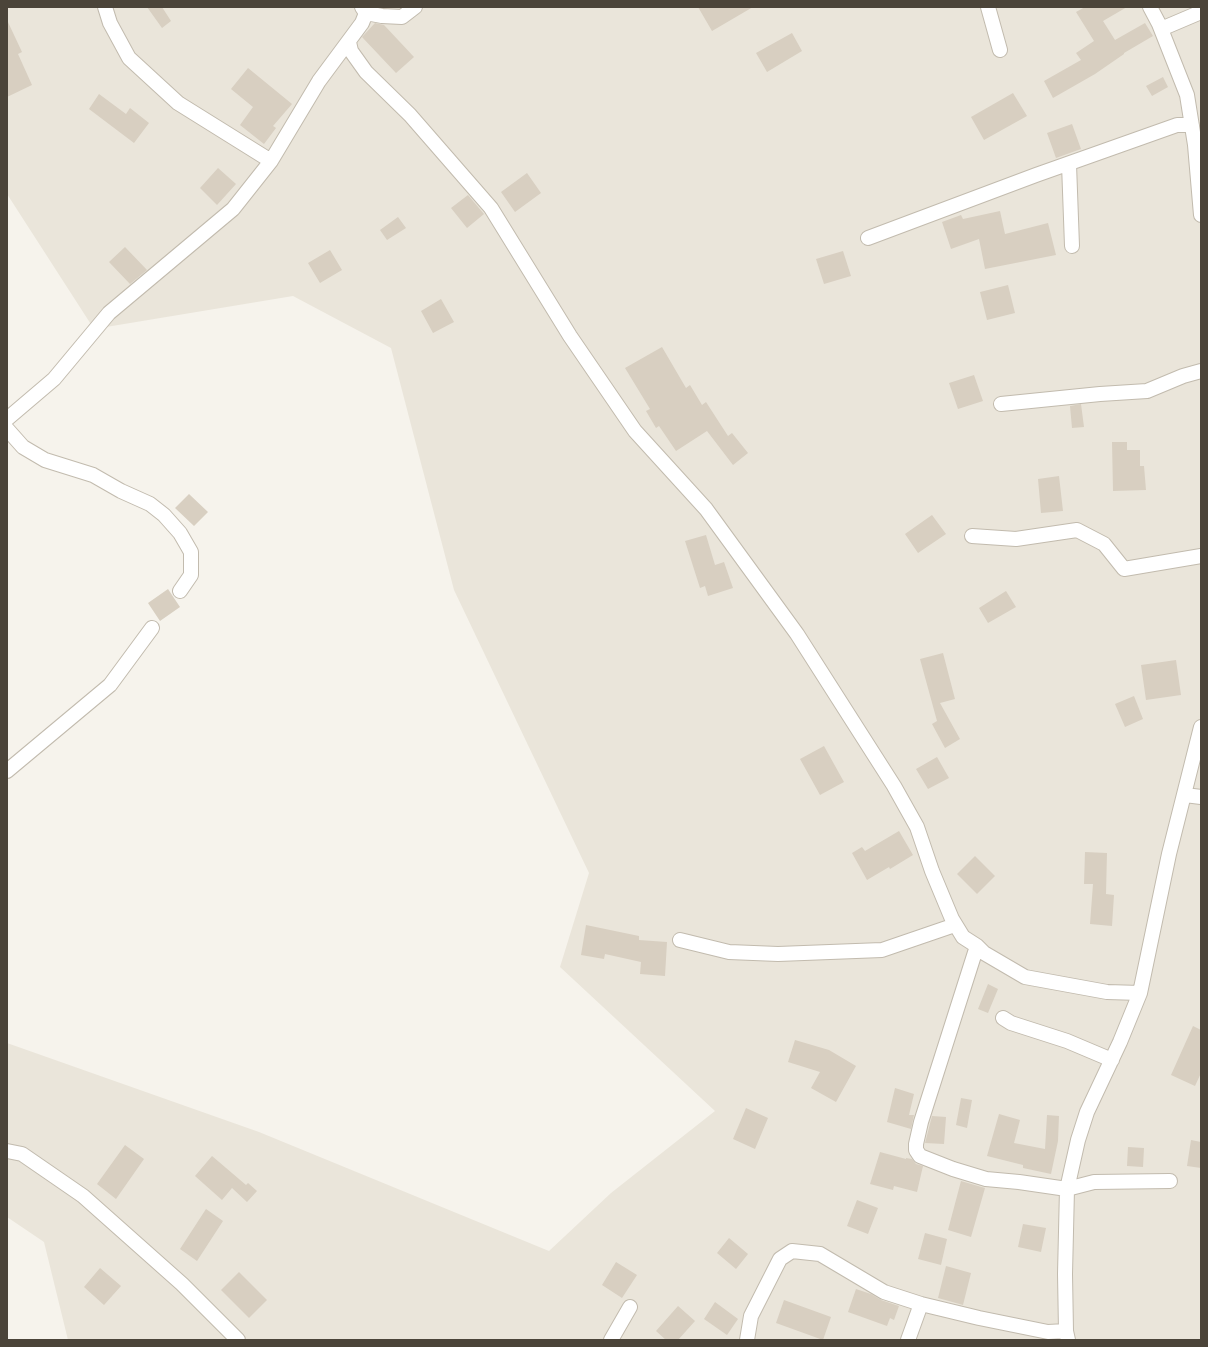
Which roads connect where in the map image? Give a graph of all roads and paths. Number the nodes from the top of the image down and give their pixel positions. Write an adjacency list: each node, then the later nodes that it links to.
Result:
1 (105, 7): 11 (street)
2 (415, 7): 5 (street)
3 (988, 7): 9 (street)
4 (1150, 7): 7 (street)
5 (364, 10): 8 (street)
6 (1201, 12): 7 (street)
7 (1161, 29): 10 (street)
8 (349, 42): 11 (street); 28 (street)
9 (1000, 50)
10 (1192, 125): 12 (street); 13 (street)
11 (271, 161): 18 (street)
12 (1069, 164): 14 (street); 15 (street)
13 (1201, 215)
14 (868, 238)
15 (1072, 246)
16 (1201, 371): 17 (street)
17 (1001, 404)
18 (7, 419)
19 (7, 429): 22 (street)
20 (972, 536): 21 (street)
21 (1201, 556)
22 (180, 591)
23 (152, 628): 25 (street)
24 (1201, 727): 26 (street)
25 (7, 770)
26 (1185, 795): 27 (street); 31 (street)
27 (1201, 797)
28 (955, 925): 29 (street); 30 (street)
29 (680, 940)
30 (977, 946): 31 (street); 36 (street)
31 (1140, 993): 33 (street)
32 (1003, 1018): 33 (street)
33 (1112, 1060): 36 (street)
34 (7, 1150): 40 (street)
35 (1170, 1181): 36 (street)
36 (1067, 1189): 39 (street)
37 (921, 1304): 39 (street); 42 (street); 43 (street)
38 (630, 1307): 41 (street)
39 (1067, 1336)
40 (238, 1340)
41 (612, 1340)
42 (746, 1340)
43 (908, 1340)

